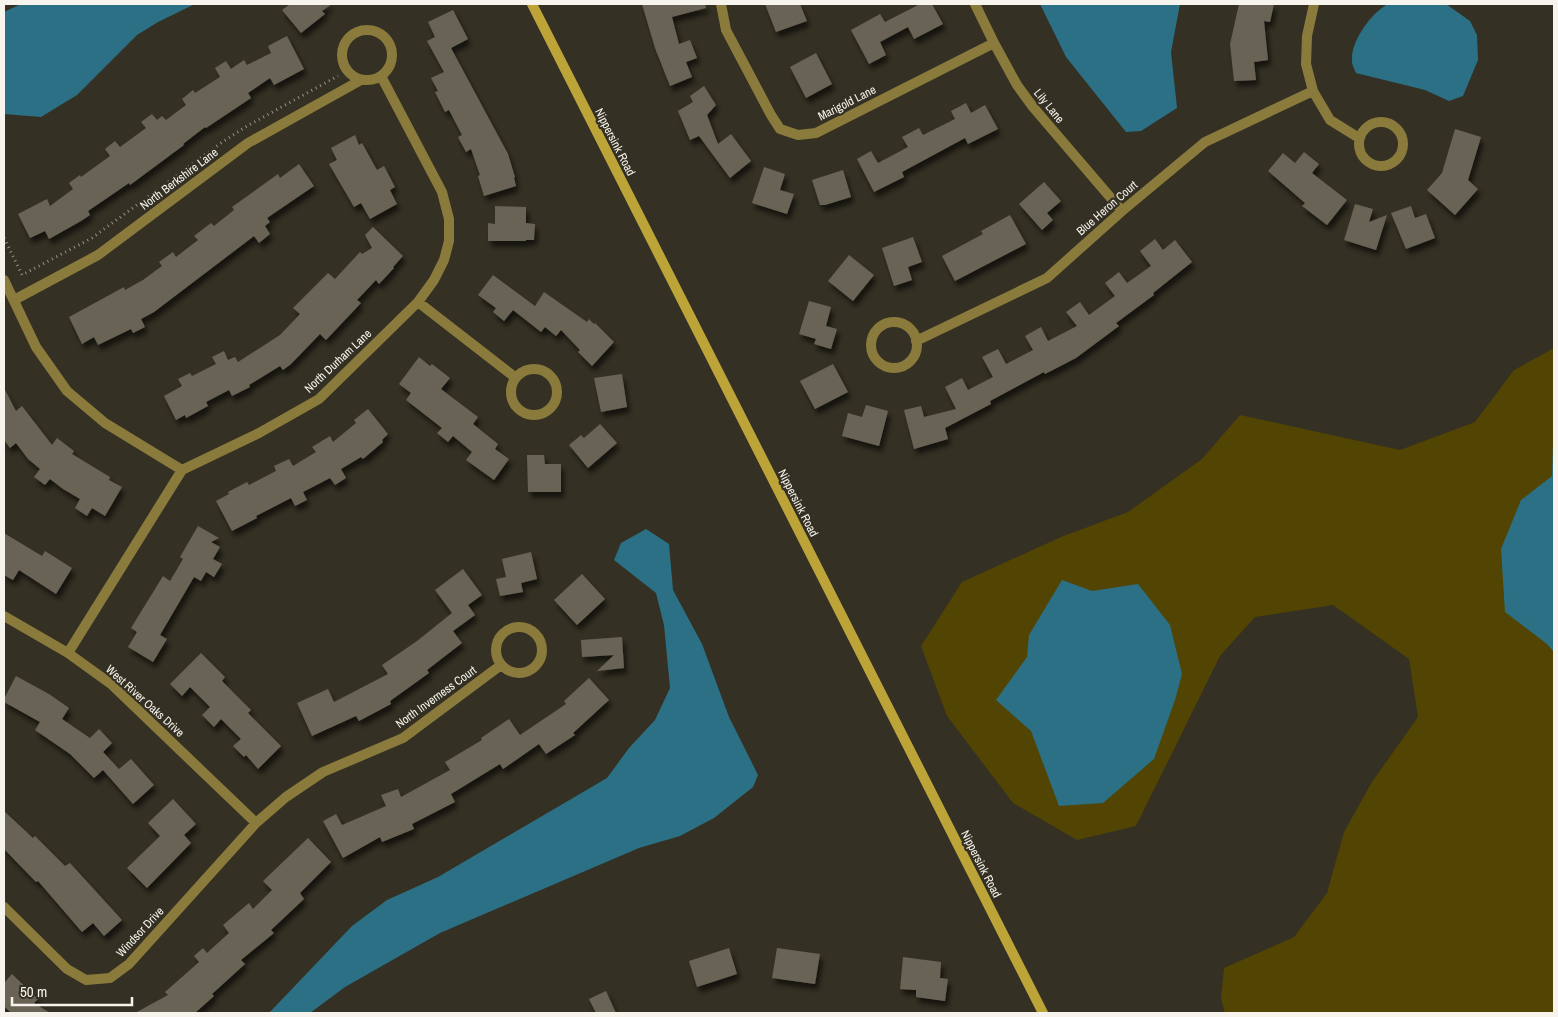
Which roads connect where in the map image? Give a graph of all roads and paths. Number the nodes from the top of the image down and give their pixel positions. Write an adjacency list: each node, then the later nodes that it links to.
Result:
1 (532, 4): 24 (street, Nippersink Road)
2 (721, 4): 5 (street, Marigold Lane)
3 (976, 4): 5 (street, Lily Lane)
4 (1314, 4): 9 (street)
5 (994, 43): 11 (street, Lily Lane)
6 (338, 76): 12 (path)
7 (381, 76): 8 (street); 8 (street); 15 (street, North Durham Lane)
8 (361, 80): 14 (street, North Berkshire Lane)
9 (1313, 92): 10 (street); 11 (street, Blue Heron Court)
10 (1359, 138): 10 (street)
11 (1122, 211): 16 (street, Blue Heron Court)
12 (4, 238)
13 (4, 280): 14 (street)
14 (14, 300): 18 (street)
15 (418, 302): 17 (street); 18 (street, North Durham Lane)
16 (916, 341): 16 (street)
17 (516, 378): 17 (street)
18 (182, 470): 20 (street)
19 (4, 616): 20 (street, West River Oaks Drive)
20 (68, 653): 22 (street, West River Oaks Drive)
21 (501, 665): 21 (street); 22 (street, North Inverness Court)
22 (256, 823): 23 (street, Windsor Drive)
23 (4, 907)
24 (1042, 1013)

